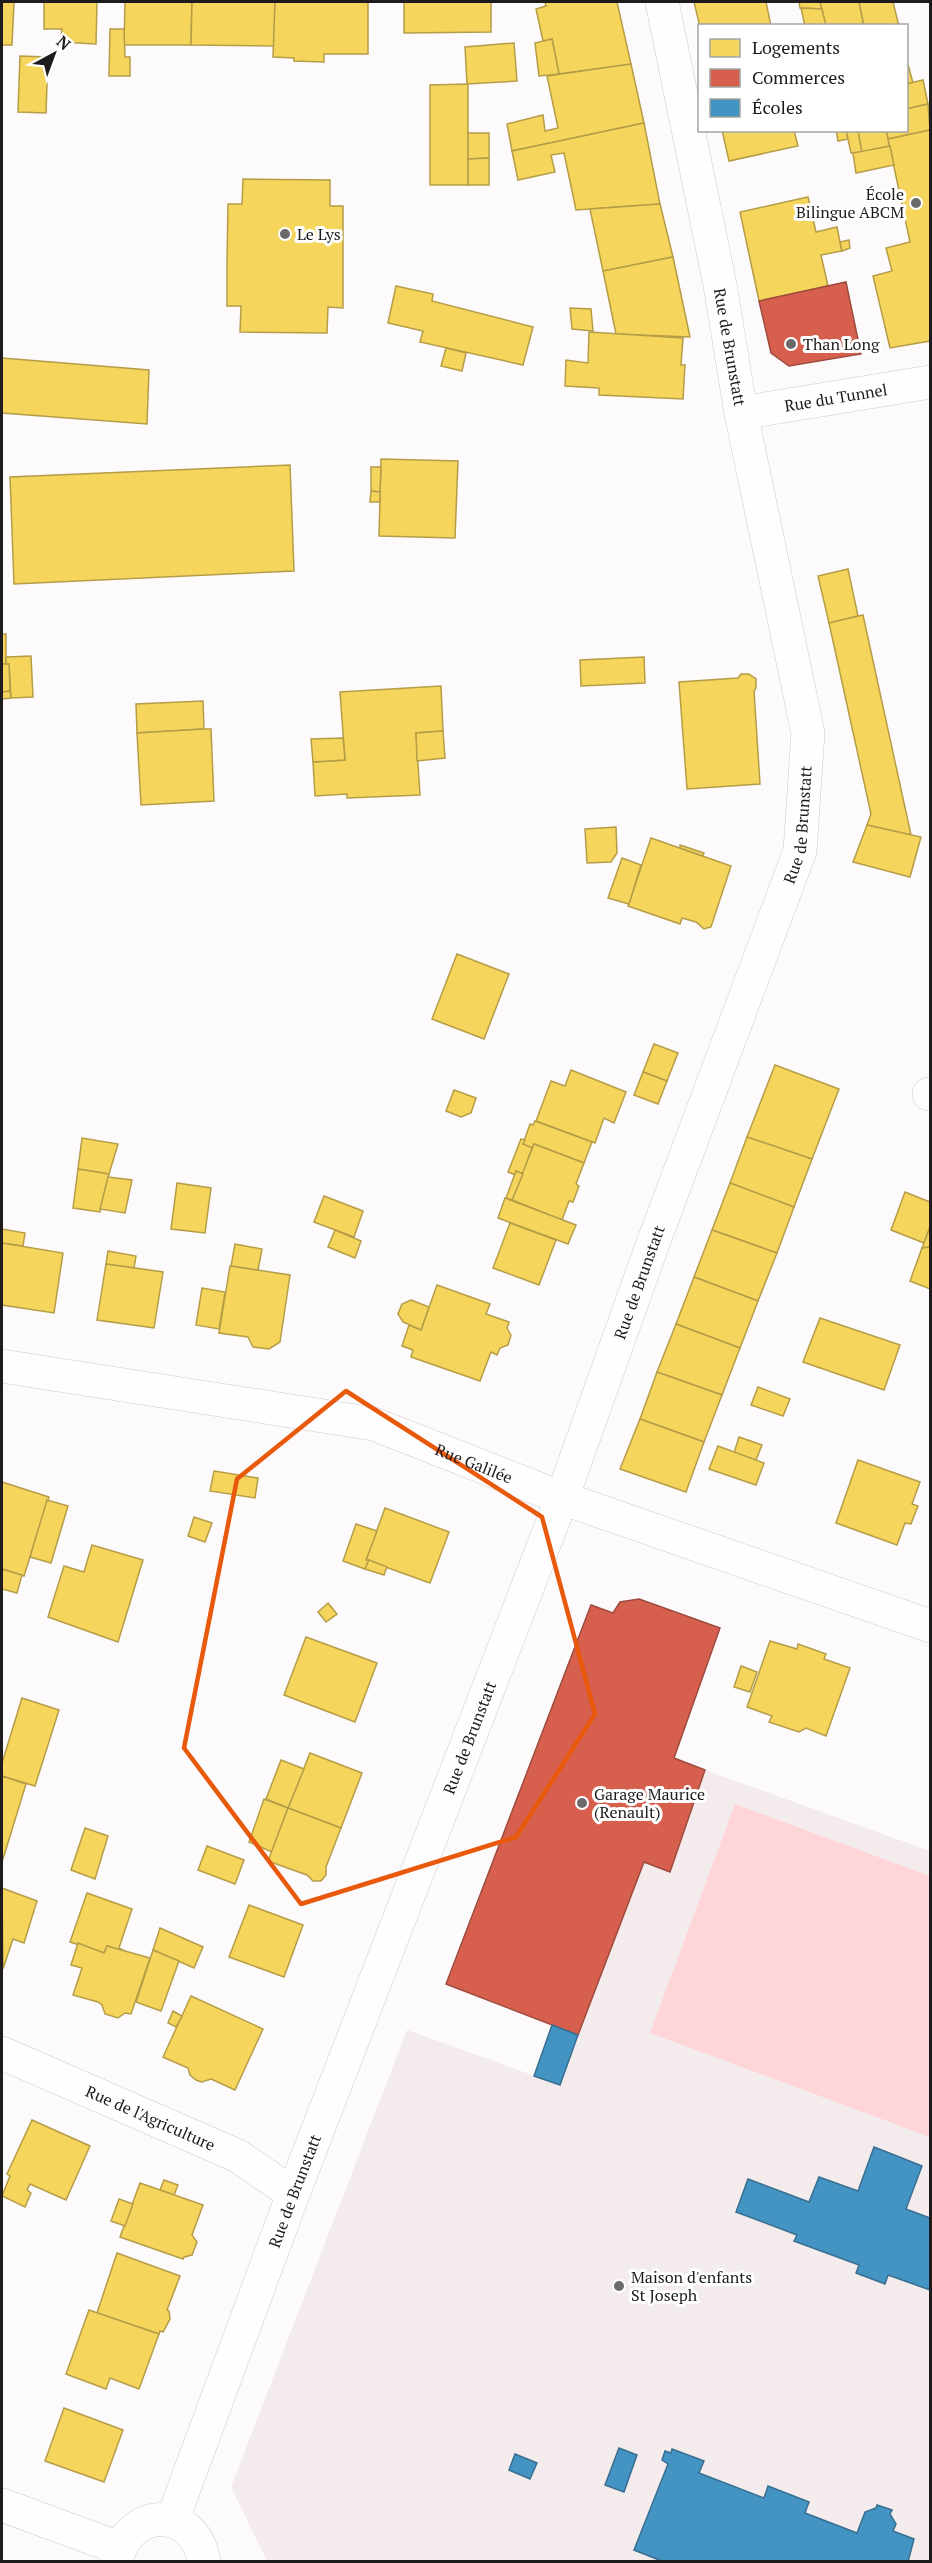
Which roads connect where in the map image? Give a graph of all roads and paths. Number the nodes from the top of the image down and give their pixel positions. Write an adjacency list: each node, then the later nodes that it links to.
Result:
1 (662, 2): 3 (street, Rue de Brunstatt)
2 (930, 382): 3 (street, Rue du Tunnel)
3 (741, 413): 5 (street, Rue de Brunstatt)
4 (2, 1366): 5 (street, Rue Galilée)
5 (562, 1498): 6 (street, Rue Galilée); 8 (street, Rue de Brunstatt)
6 (930, 1626)
7 (2, 2053): 8 (street, Rue de l'Agriculture)
8 (293, 2194): 10 (street, Rue de Brunstatt)
9 (2, 2505): 11 (street)
10 (172, 2521): 11 (street); 12 (street)
11 (118, 2555)
12 (204, 2562)

